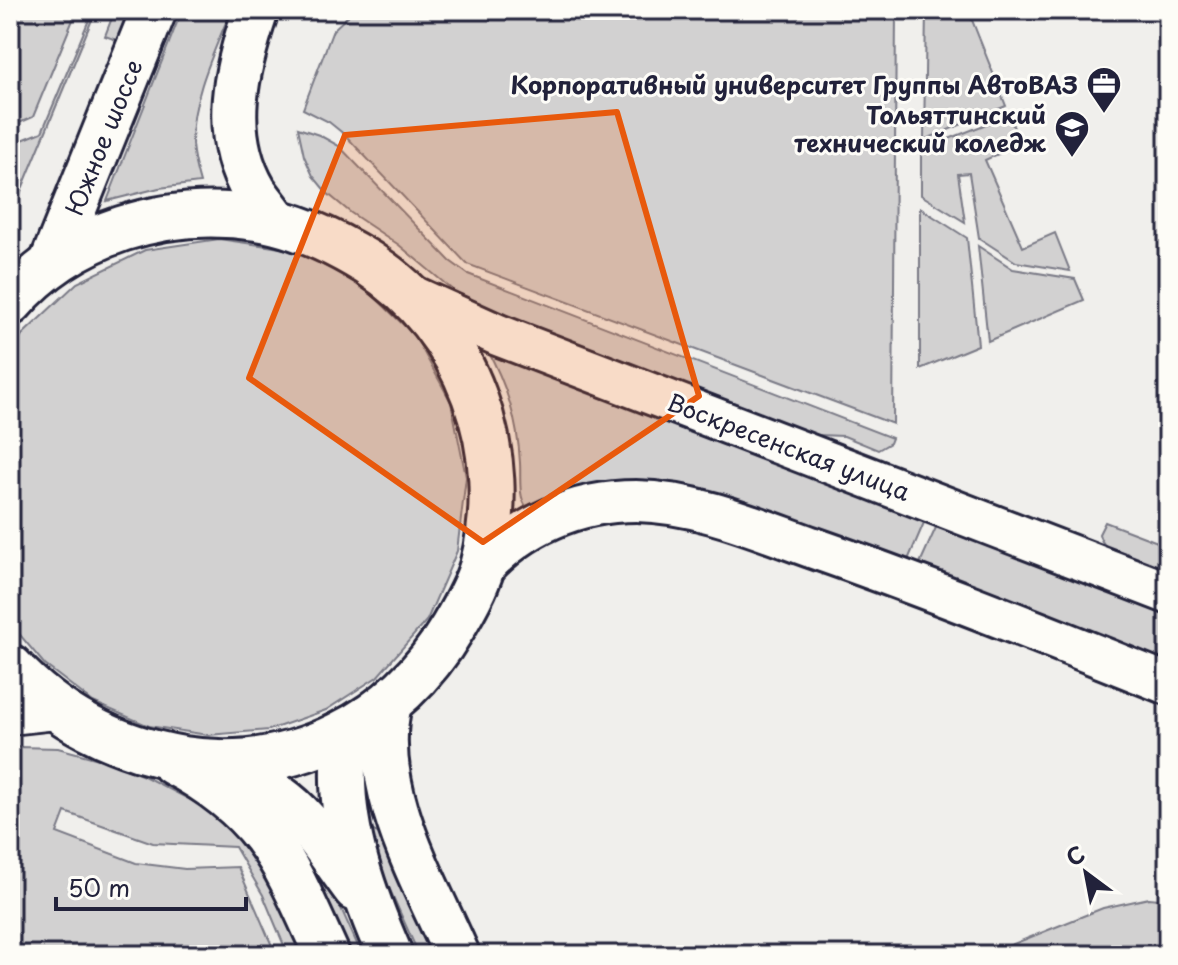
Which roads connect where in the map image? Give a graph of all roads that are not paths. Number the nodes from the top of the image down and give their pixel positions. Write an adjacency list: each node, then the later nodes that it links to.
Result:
1 (154, 10): 4 (main road, Южное шоссе)
2 (256, 10): 3 (main road)
3 (276, 221): 4 (main road); 5 (main road)
4 (52, 263): 6 (main road)
5 (412, 296): 7 (main road); 8 (main road, Воскресенская улица)
6 (10, 303)
7 (481, 570): 10 (main road); 11 (main road)
8 (1168, 593)
9 (10, 667): 12 (main road)
10 (1168, 684)
11 (389, 704): 14 (main road); 20 (main road)
12 (55, 709): 13 (main road); 15 (main road)
13 (10, 714)
14 (349, 731): 16 (main road); 17 (main road)
15 (161, 755): 16 (main road); 18 (main road)
16 (210, 763): 17 (main road)
17 (368, 904): 19 (main road)
18 (327, 955)
19 (390, 955)
20 (457, 955)

